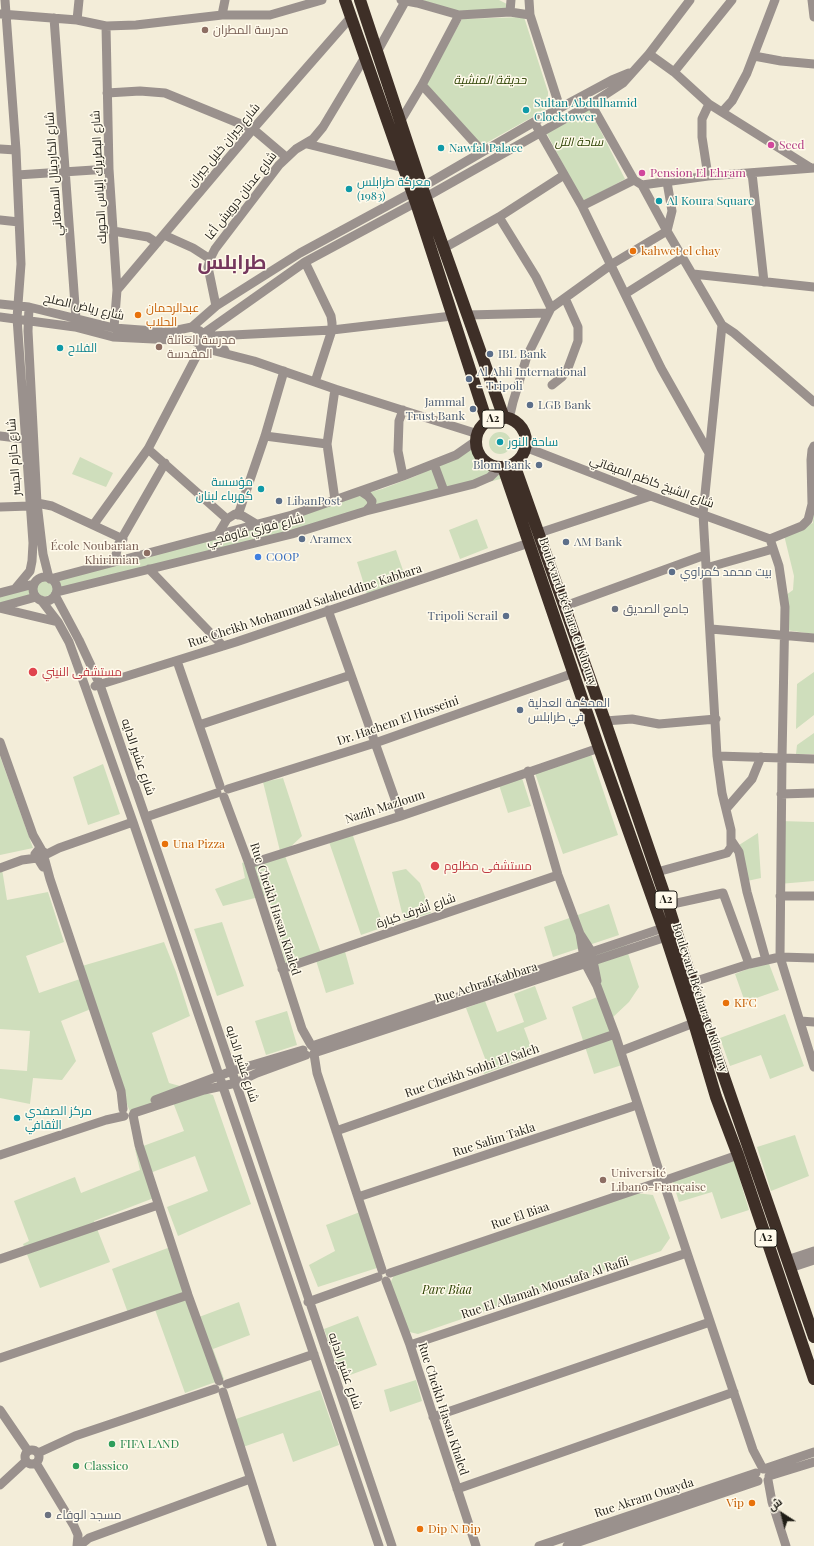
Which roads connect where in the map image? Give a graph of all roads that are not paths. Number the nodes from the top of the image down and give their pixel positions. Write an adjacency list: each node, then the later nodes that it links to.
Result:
1 (5, 0): 17 (street, شارع حازم الجسر)
2 (79, 0): 24 (street)
3 (225, 0): 18 (street)
4 (322, 0): 18 (street)
5 (345, 0): 21 (highway, A2)
6 (360, 0): 26 (highway, A2)
7 (401, 0): 8 (street)
8 (406, 0): 15 (street); 26 (street)
9 (511, 0): 16 (street)
10 (529, 0): 20 (street)
11 (690, 0): 27 (street)
12 (732, 0): 31 (street)
13 (775, 0): 28 (street)
14 (812, 0): 23 (street)
15 (417, 1): 19 (street)
16 (510, 12): 19 (street); 20 (street)
17 (3, 15): 22 (street); 45 (street, شارع حازم الجسر)
18 (222, 15): 25 (street)
19 (459, 15): 33 (street)
20 (530, 15): 37 (street)
21 (351, 17): 29 (highway, A2); 41 (street, شارع جبران خليل جبران)
22 (54, 18): 24 (street); 51 (street, شارع الكاردينال السمعاني)
23 (814, 18)
24 (77, 20): 25 (street)
25 (106, 26): 34 (street, شارع البطريرك إلياس الحويك)
26 (378, 52): 39 (highway, A2)
27 (649, 54): 31 (street); 32 (street)
28 (754, 56): 30 (street); 38 (street)
29 (365, 57): 43 (street, شارع عدنان درويش أغا); 48 (highway, A2)
30 (814, 64)
31 (674, 72): 36 (street)
32 (630, 73): 35 (street); 37 (street)
33 (422, 85): 39 (street); 46 (street)
34 (107, 93): 41 (street); 50 (street, شارع البطريرك إلياس الحويك)
35 (591, 104): 42 (street); 56 (street)
36 (709, 104): 38 (street); 55 (street)
37 (560, 108): 40 (street)
38 (722, 112): 49 (street)
39 (400, 122): 59 (highway, A2)
40 (534, 122): 42 (street); 46 (street)
41 (253, 129): 47 (street); 66 (street, شارع جبران خليل جبران)
42 (540, 131): 54 (street); 59 (street)
43 (307, 144): 47 (street, شارع عدنان درويش أغا); 48 (street)
44 (0, 149): 45 (street)
45 (16, 150): 53 (street, شارع حازم الجسر)
46 (482, 151): 59 (street)
47 (286, 157): 70 (street, شارع عدنان درويش أغا)
48 (404, 168): 59 (highway, A2)
49 (812, 168): 52 (street)
50 (109, 169): 51 (street); 64 (street, شارع البطريرك إلياس الحويك)
51 (66, 172): 53 (street); 89 (street, شارع الكاردينال السمعاني)
52 (752, 173): 55 (street); 74 (street)
53 (17, 175): 63 (street, شارع حازم الجسر)
54 (564, 175): 60 (street); 61 (street)
55 (708, 176): 57 (street)
56 (634, 180): 58 (street); 60 (street)
57 (667, 182): 58 (street); 65 (street)
58 (642, 185): 65 (street)
59 (419, 195): 68 (highway, A2); 71 (street); 81 (street); 85 (highway, A2)
60 (582, 206): 72 (street)
61 (499, 217): 68 (street); 83 (street)
62 (0, 220): 63 (street)
63 (19, 222): 80 (street, شارع حازم الجسر)
64 (113, 231): 67 (street); 76 (street, شارع البطريرك إلياس الحويك)
65 (667, 231): 69 (street); 72 (street)
66 (164, 235): 67 (street, شارع جبران خليل جبران); 70 (street)
67 (157, 243): 76 (street, شارع جبران خليل جبران)
68 (444, 248): 84 (highway, A2)
69 (682, 258): 73 (street); 77 (street)
70 (210, 259): 81 (street, شارع عدنان درويش أغا)
71 (305, 262): 93 (street); 94 (street)
72 (612, 264): 77 (street); 78 (street)
73 (693, 274): 74 (street); 90 (street)
74 (764, 282): 75 (street)
75 (814, 287)
76 (117, 290): 92 (street, شارع البطريرك إلياس الحويك)
77 (625, 294): 111 (street)
78 (565, 298): 83 (street); 97 (street)
79 (0, 304): 80 (street, شارع رياض الصلح)
80 (17, 305): 82 (street, شارع رياض الصلح); 87 (street, شارع حازم الجسر)
81 (216, 306): 91 (street)
82 (29, 307): 88 (street, شارع حازم الجسر); 89 (street, شارع رياض الصلح)
83 (550, 311): 84 (street); 101 (street)
84 (467, 315): 101 (highway, A2)
85 (452, 316): 93 (street); 102 (highway, A2)
86 (0, 317): 87 (street, شارع رياض الصلح)
87 (17, 318): 88 (street, شارع رياض الصلح); 106 (street, شارع حازم الجسر)
88 (28, 320): 89 (street, شارع رياض الصلح); 120 (street, شارع حازم الجسر)
89 (75, 323): 92 (street, شارع رياض الصلح); 94 (street, شارع رياض الصلح)
90 (722, 325): 99 (street); 111 (street)
91 (192, 327): 92 (street, شارع رياض الصلح); 94 (street)
92 (114, 328)
93 (332, 330): 94 (street); 96 (street)
94 (204, 340): 95 (street); 110 (street)
95 (284, 371): 96 (street); 104 (street)
96 (315, 382): 98 (street)
97 (552, 385)
98 (335, 389): 100 (street); 107 (street)
99 (814, 402)
100 (403, 410): 105 (street); 115 (street)
101 (507, 418): 102 (highway, A2); 109 (highway, A2)
102 (487, 422): 105 (highway, A2)
103 (0, 436): 106 (street)
104 (265, 436): 107 (street); 124 (street)
105 (477, 437): 113 (street, شارع فوزي قاوقجي); 114 (highway, A2)
106 (25, 439): 120 (street, شارع حازم الجسر)
107 (327, 444): 119 (street)
108 (814, 446): 131 (street)
109 (525, 447): 114 (highway); 118 (street, شارع الشيخ كاظم الميقاتي)
110 (148, 449): 112 (street); 126 (street)
111 (708, 453): 123 (street)
112 (165, 463): 125 (street); 130 (street)
113 (434, 464): 115 (street, شارع فوزي قاوقجي); 116 (street)
114 (506, 466): 116 (street, شارع فوزي قاوقجي); 128 (highway, Boulevard Béchara el Khoury / A2); 132 (highway, Boulevard Béchara el Khoury / A2)
115 (403, 476): 117 (street, شارع فوزي قاوقجي)
116 (444, 491): 122 (street, شارع فوزي قاوقجي)
117 (362, 492): 119 (street, شارع فوزي قاوقجي); 122 (street)
118 (651, 496): 123 (street, شارع الشيخ كاظم الميقاتي); 128 (street)
119 (335, 500): 127 (street, شارع فوزي قاوقجي)
120 (33, 504): 121 (street); 126 (street); 138 (street, شارع حازم الجسر); 140 (street, شارع حازم الجسر)
121 (0, 507)
122 (366, 511): 137 (street, شارع فوزي قاوقجي)
123 (703, 514): 131 (street, شارع الشيخ كاظم الميقاتي); 134 (street)
124 (238, 515): 125 (street); 127 (street)
125 (227, 519): 129 (street)
126 (94, 524): 130 (street)
127 (258, 525): 129 (street, شارع فوزي قاوقجي)
128 (539, 533): 144 (highway, Boulevard Béchara el Khoury / A2)
129 (218, 534): 135 (street, شارع فوزي قاوقجي)
130 (123, 539): 135 (street)
131 (770, 539): 133 (street)
132 (529, 543): 146 (street, Rue Cheikh Mohammad Salaheddine Kabbara); 153 (highway, Boulevard Béchara el Khoury / A2)
133 (773, 549): 136 (street); 149 (street)
134 (705, 555): 136 (street); 144 (street)
135 (118, 561): 138 (street, شارع فوزي قاوقجي)
136 (706, 568): 148 (street)
137 (149, 569): 142 (street, شارع فوزي قاوقجي); 151 (street)
138 (50, 578): 139 (street); 142 (street)
139 (34, 584): 140 (street); 143 (street)
140 (15, 589): 141 (street)
141 (0, 593)
142 (56, 594): 143 (street); 155 (street, شارع عشير الدايه)
143 (38, 599): 145 (street); 147 (street, شارع عشير الدايه)
144 (565, 606): 158 (highway, Boulevard Béchara el Khoury / A2)
145 (0, 608): 147 (street)
146 (328, 610): 151 (street, Rue Cheikh Mohammad Salaheddine Kabbara); 154 (street)
147 (58, 622): 156 (street, شارع عشير الدايه)
148 (711, 629): 149 (street); 157 (street)
149 (785, 635): 150 (street); 165 (street)
150 (814, 638)
151 (223, 646): 152 (street, Rue Cheikh Mohammad Salaheddine Kabbara)
152 (177, 661): 155 (street, Rue Cheikh Mohammad Salaheddine Kabbara); 159 (street, Rue Cheikh Hasan Khaled)
153 (574, 673): 161 (street, Dr. Hachem El Husseini); 162 (highway, Boulevard Béchara el Khoury / A2)
154 (351, 675): 159 (street); 161 (street)
155 (100, 684): 156 (street, Rue Cheikh Mohammad Salaheddine Kabbara); 173 (street, شارع عشير الدايه)
156 (86, 688): 174 (street, شارع عشير الدايه)
157 (716, 719): 158 (street); 163 (street)
158 (605, 721): 179 (highway, Boulevard Béchara el Khoury / A2)
159 (199, 725): 168 (street, Rue Cheikh Hasan Khaled)
160 (0, 742): 176 (street)
161 (375, 743): 168 (street, Dr. Hachem El Husseini); 172 (street)
162 (599, 748): 167 (street, Nazih Mazloum); 184 (highway, Boulevard Béchara el Khoury / A2)
163 (717, 756): 164 (street); 171 (street)
164 (761, 757): 165 (street); 171 (street)
165 (782, 758): 166 (street); 170 (street)
166 (814, 759)
167 (528, 771): 172 (street, Nazih Mazloum); 180 (street)
168 (222, 791): 173 (street, Dr. Hachem El Husseini); 177 (street, Rue Cheikh Hasan Khaled)
169 (814, 792): 170 (street)
170 (782, 794): 181 (street)
171 (726, 809): 175 (street)
172 (401, 816): 177 (street, Nazih Mazloum)
173 (146, 817): 199 (street, شارع عشير الدايه)
174 (134, 822): 176 (street); 200 (street, شارع عشير الدايه)
175 (731, 840): 179 (street); 188 (street)
176 (40, 854): 178 (street); 204 (street)
177 (249, 864): 190 (street, Rue Cheikh Hasan Khaled)
178 (0, 868)
179 (657, 872): 183 (highway, Boulevard Béchara el Khoury / A2)
180 (558, 875): 185 (street); 190 (street, شارع أشرف كبارة)
181 (780, 896): 182 (street); 186 (street)
182 (814, 896)
183 (668, 905): 189 (street); 191 (highway, Boulevard Béchara el Khoury / A2)
184 (665, 932): 185 (street, Rue Achraf Kabbara); 192 (highway, Boulevard Béchara el Khoury / A2)
185 (588, 957): 195 (street); 196 (street, Rue Achraf Kabbara)
186 (780, 957): 187 (street); 188 (street); 193 (street)
187 (814, 958)
188 (766, 960): 189 (street)
189 (749, 964): 191 (street)
190 (282, 969): 196 (street, Rue Cheikh Hasan Khaled)
191 (693, 982): 192 (highway, Boulevard Béchara el Khoury / A2)
192 (699, 1021): 197 (street); 206 (highway, Boulevard Béchara el Khoury / A2); 215 (highway, Boulevard Béchara el Khoury / A2)
193 (800, 1021): 194 (street); 198 (street)
194 (814, 1022)
195 (615, 1034): 197 (street); 205 (street, Rue Cheikh Sobhi El Saleh)
196 (309, 1051): 199 (street, Rue Achraf Kabbara); 201 (street, Rue Achraf Kabbara); 205 (street, Rue Cheikh Hasan Khaled)
197 (621, 1051): 203 (street)
198 (814, 1067)
199 (232, 1071): 200 (street, Rue Achraf Kabbara); 201 (street, شارع عشير الدايه)
200 (220, 1075): 202 (street, شارع عشير الدايه); 204 (street, Rue Achraf Kabbara)
201 (236, 1083): 202 (street, Rue Achraf Kabbara); 218 (street, شارع عشير الدايه)
202 (224, 1087): 204 (street, Rue Achraf Kabbara); 223 (street, شارع عشير الدايه)
203 (638, 1105): 208 (street); 209 (street, Rue Salim Takla)
204 (128, 1112): 207 (street, Rue Achraf Kabbara); 210 (street)
205 (336, 1131): 209 (street, Rue Cheikh Hasan Khaled)
206 (738, 1155): 208 (street, Rue El Biaa); 222 (highway, Boulevard Béchara el Khoury / A2)
207 (0, 1156)
208 (662, 1181): 212 (street); 216 (street, Rue El Biaa)
209 (358, 1197): 216 (street, Rue Cheikh Hasan Khaled)
210 (158, 1205): 213 (street); 217 (street)
211 (814, 1251): 215 (street)
212 (687, 1254): 219 (street); 221 (street, Rue El Allamah Moustafa Al Rafii)
213 (0, 1259)
214 (814, 1260): 215 (street)
215 (789, 1264): 220 (highway, Boulevard Béchara el Khoury / A2)
216 (384, 1275): 218 (street, Rue El Biaa); 221 (street, Rue Cheikh Hasan Khaled)
217 (188, 1295): 224 (street); 226 (street)
218 (308, 1302): 245 (street, شارع عشير الدايه)
219 (710, 1322): 227 (street); 229 (street)
220 (814, 1338)
221 (410, 1345): 229 (street, Rue Cheikh Hasan Khaled)
222 (810, 1352): 225 (highway, Boulevard Béchara el Khoury / A2)
223 (314, 1354): 226 (street); 244 (street, شارع عشير الدايه)
224 (0, 1358)
225 (814, 1379)
226 (221, 1386): 232 (street); 237 (street)
227 (734, 1392): 236 (street); 239 (street)
228 (0, 1410): 230 (street)
229 (433, 1417): 239 (street, Rue Cheikh Hasan Khaled)
230 (28, 1451): 232 (street); 233 (street)
231 (814, 1452): 236 (street, Rue Akram Ouayda)
232 (38, 1453): 235 (street)
233 (26, 1461): 235 (street); 238 (street)
234 (814, 1462): 236 (street)
235 (36, 1463): 240 (street)
236 (762, 1475): 247 (street, Rue Akram Ouayda); 248 (street, Rue Akram Ouayda); 249 (street)
237 (250, 1479): 241 (street); 243 (street)
238 (0, 1485)
239 (457, 1489): 246 (street, Rue Cheikh Hasan Khaled)
240 (78, 1535): 241 (street); 242 (street)
241 (89, 1538): 242 (street)
242 (78, 1546)
243 (272, 1546)
244 (379, 1546)
245 (392, 1546)
246 (476, 1546)
247 (539, 1546)
248 (567, 1546)
249 (786, 1546)

